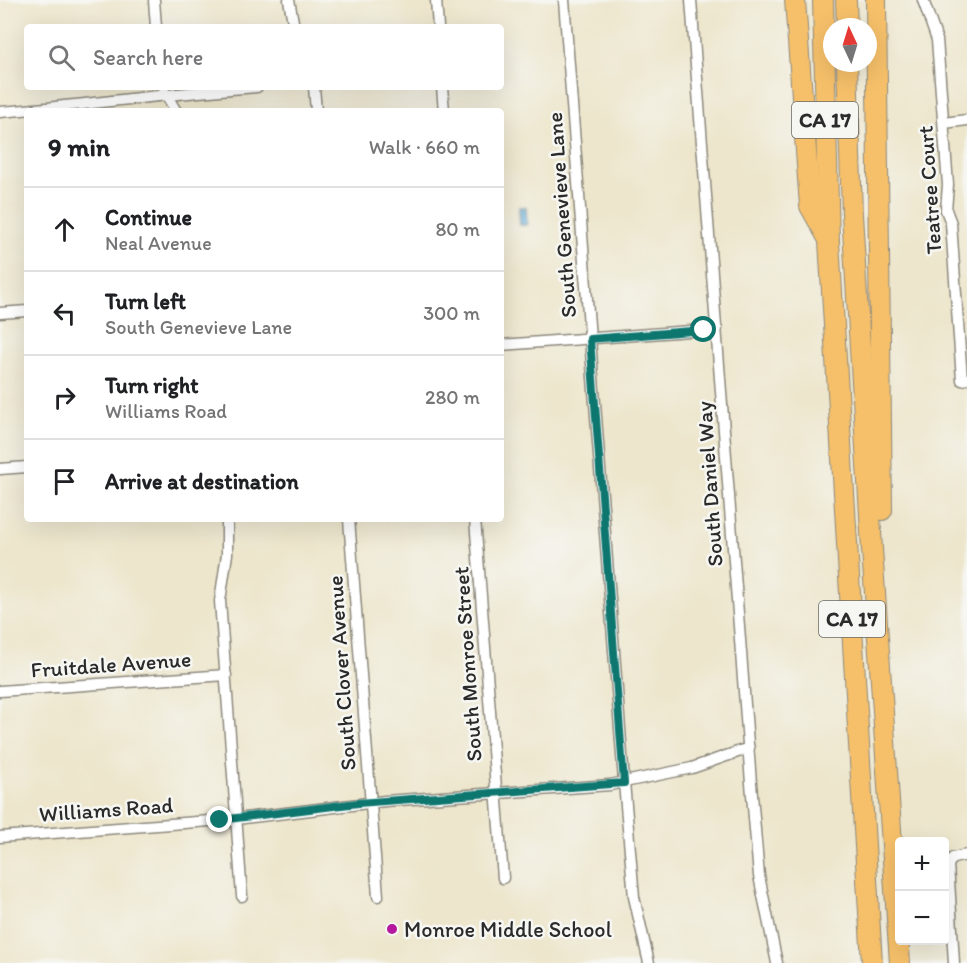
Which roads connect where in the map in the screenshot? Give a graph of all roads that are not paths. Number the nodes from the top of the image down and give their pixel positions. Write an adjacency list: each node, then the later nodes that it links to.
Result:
1 (154, 0): 12 (street)
2 (289, 0): 13 (street)
3 (436, 0): 14 (street)
4 (564, 0): 32 (street, South Genevieve Lane)
5 (691, 0): 31 (street, South Daniel Way)
6 (795, 0): 28 (highway)
7 (823, 0): 28 (highway, CA 17)
8 (846, 0): 11 (highway)
9 (876, 0): 40 (highway)
10 (923, 0): 27 (street, Teatree Court)
11 (847, 18)
12 (156, 24)
13 (293, 24)
14 (438, 24)
15 (847, 72): 40 (highway, CA 17)
16 (187, 90): 19 (street)
17 (314, 90): 22 (street)
18 (442, 90): 23 (street)
19 (164, 91): 20 (street); 21 (street)
20 (52, 108)
21 (174, 108)
22 (316, 108)
23 (444, 108)
24 (24, 110): 25 (street)
25 (0, 112)
26 (967, 120): 27 (street)
27 (944, 123): 34 (street, Teatree Court)
28 (829, 241): 55 (highway, CA 17)
29 (24, 311): 30 (street)
30 (0, 313)
31 (717, 329): 32 (street); 43 (street, South Daniel Way)
32 (590, 339): 33 (street); 44 (street, South Genevieve Lane)
33 (504, 345)
34 (964, 380)
35 (24, 467): 36 (street)
36 (0, 469)
37 (226, 522): 41 (street)
38 (349, 522): 46 (street, South Clover Avenue)
39 (475, 522): 45 (street, South Monroe Street)
40 (872, 549): 56 (highway, CA 17)
41 (226, 675): 42 (street, Fruitdale Avenue); 47 (street)
42 (0, 691)
43 (749, 748): 44 (street, Williams Road); 54 (street, South Daniel Way)
44 (624, 783): 45 (street, Williams Road); 53 (street, South Genevieve Lane)
45 (496, 793): 46 (street, Williams Road); 50 (street, South Monroe Street)
46 (371, 802): 47 (street, Williams Road); 52 (street, South Clover Avenue)
47 (236, 819): 48 (street, Williams Road); 51 (street)
48 (0, 837)
49 (967, 855): 57 (street)
50 (503, 878)
51 (242, 896)
52 (378, 896)
53 (649, 963)
54 (777, 963)
55 (872, 963)
56 (900, 963)
57 (954, 963)

